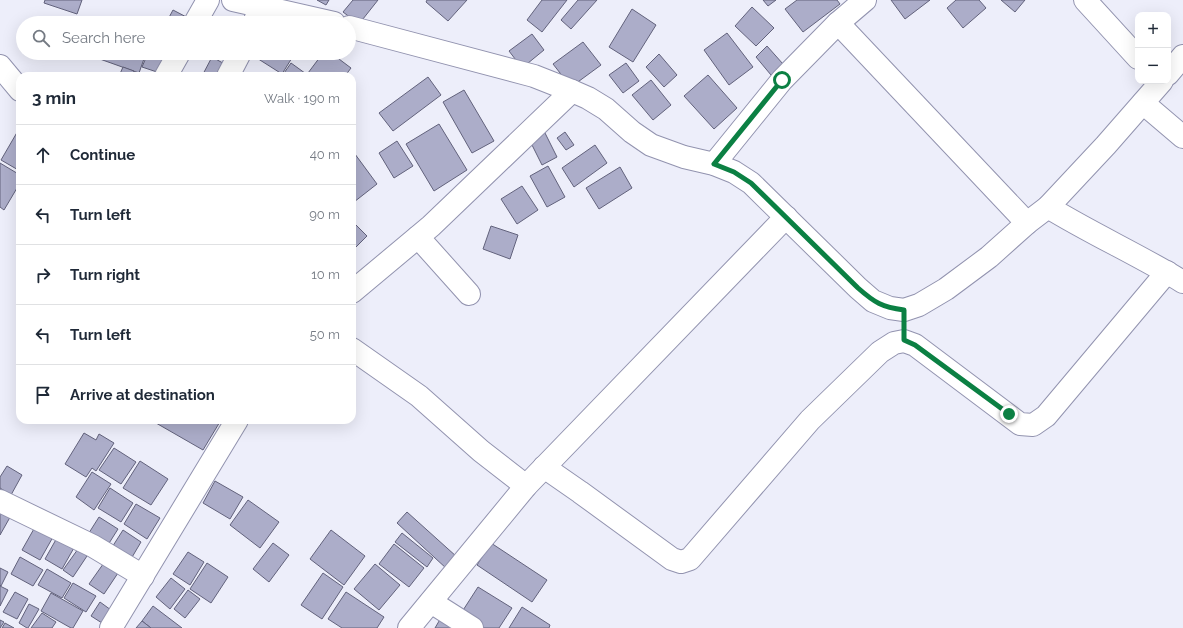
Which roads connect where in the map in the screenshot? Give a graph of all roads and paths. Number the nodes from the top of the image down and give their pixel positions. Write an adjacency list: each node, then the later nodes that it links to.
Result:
1 (208, 0): 6 (street)
2 (233, 0): 5 (street)
3 (865, 0): 7 (street)
4 (1085, 0): 9 (street)
5 (257, 15)
6 (199, 16)
7 (838, 23): 22 (street); 25 (street)
8 (356, 29): 19 (street)
9 (1135, 55)
10 (1183, 56): 14 (street)
11 (175, 60): 15 (street)
12 (236, 60): 16 (street)
13 (0, 66): 18 (street)
14 (1171, 70)
15 (168, 72)
16 (230, 72)
17 (1159, 84): 20 (street)
18 (16, 85)
19 (572, 91): 22 (street); 26 (street)
20 (1143, 103): 21 (street); 23 (street)
21 (1183, 136)
22 (714, 164): 24 (street)
23 (1048, 207): 25 (street); 27 (street)
24 (786, 217): 30 (street); 34 (street)
25 (1027, 223): 30 (street)
26 (418, 237): 28 (street); 29 (street)
27 (1175, 277): 31 (street)
28 (356, 289)
29 (469, 294)
30 (904, 310): 31 (street)
31 (904, 340): 34 (street)
32 (356, 352): 35 (street)
33 (235, 424): 37 (street)
34 (544, 467): 35 (street)
35 (526, 486): 38 (street)
36 (0, 501): 37 (street)
37 (143, 576): 39 (street)
38 (431, 602): 40 (street); 41 (street)
39 (111, 628)
40 (409, 628)
41 (472, 628)

